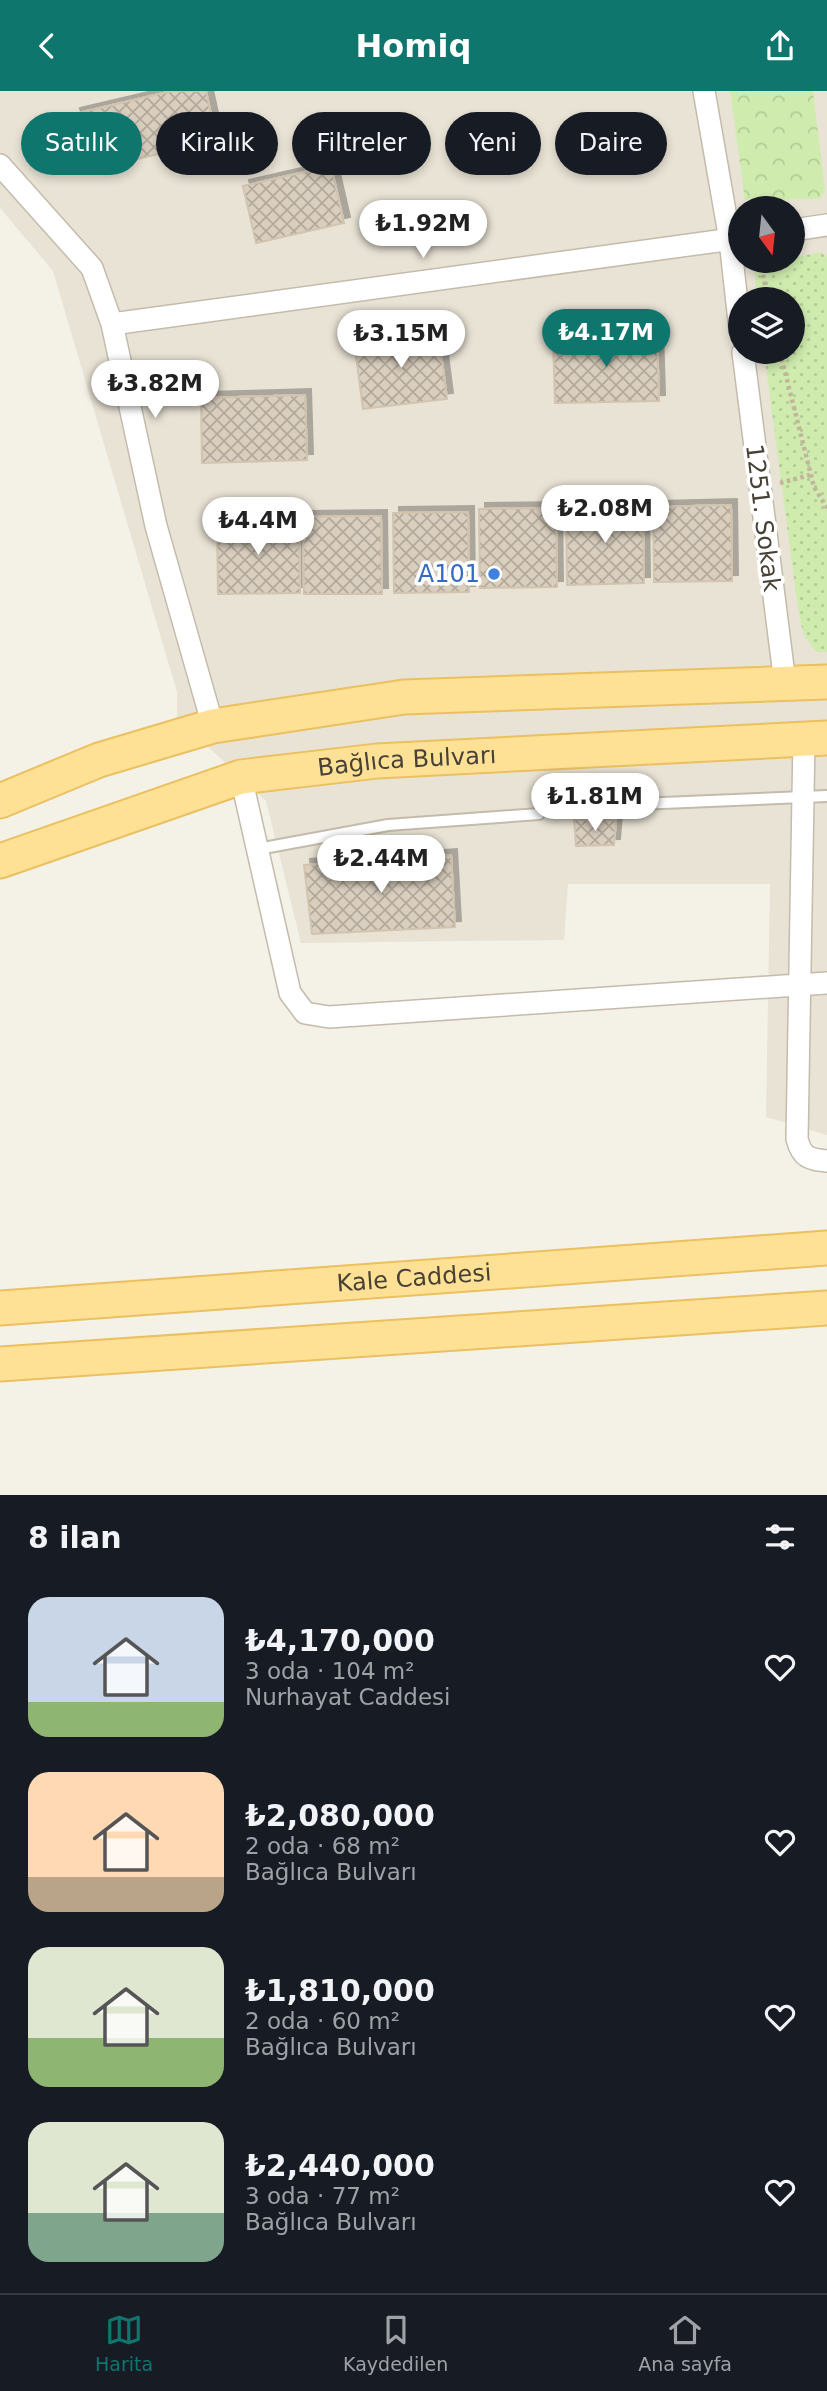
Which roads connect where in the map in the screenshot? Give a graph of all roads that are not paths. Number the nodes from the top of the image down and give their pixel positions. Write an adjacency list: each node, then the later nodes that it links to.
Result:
1 (704, 91): 3 (street)
2 (0, 165): 7 (street)
3 (728, 206)
4 (827, 225): 5 (street)
5 (805, 228)
6 (728, 240): 7 (street)
7 (112, 324): 11 (street)
8 (745, 364): 10 (street, 1251. Sokak)
9 (827, 682): 10 (main road)
10 (785, 683): 11 (main road)
11 (213, 726): 16 (main road)
12 (816, 739): 13 (main road, Bağlıca Bulvarı); 14 (street)
13 (241, 776): 19 (street); 20 (main road, Bağlıca Bulvarı)
14 (803, 796): 15 (lane); 17 (lane); 22 (street)
15 (827, 796)
16 (0, 801)
17 (592, 806)
18 (539, 814): 19 (lane)
19 (258, 849): 22 (street)
20 (0, 861)
21 (827, 983): 22 (street)
22 (800, 985): 23 (street)
23 (827, 1161)
24 (827, 1248): 25 (main road, Kale Caddesi)
25 (0, 1308)
26 (827, 1308): 27 (main road)
27 (0, 1364)

